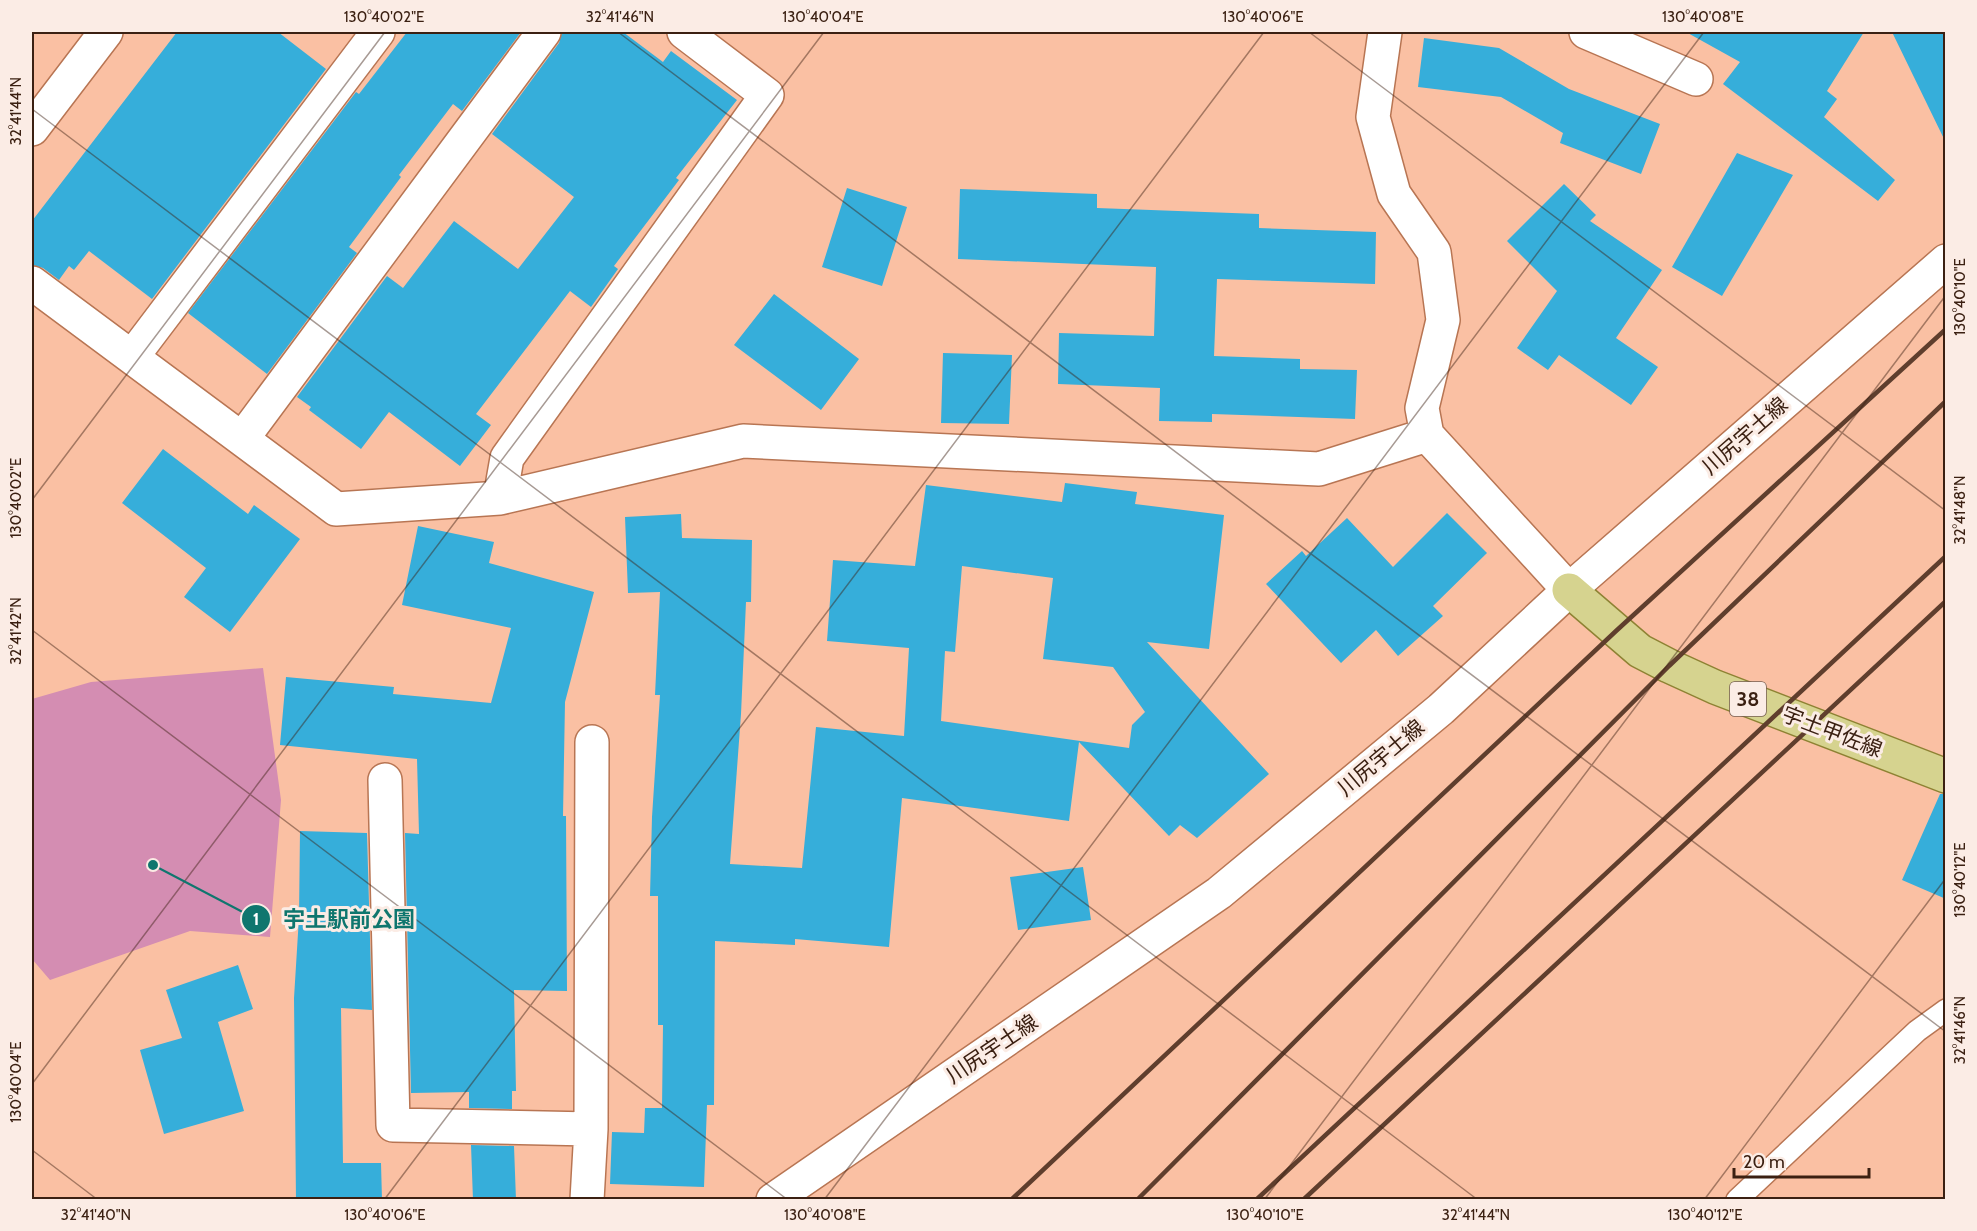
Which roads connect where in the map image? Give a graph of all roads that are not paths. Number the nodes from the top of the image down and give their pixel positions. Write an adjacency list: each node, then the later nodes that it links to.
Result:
1 (106, 32): 8 (street)
2 (378, 32): 11 (street)
3 (544, 32): 13 (street)
4 (684, 32): 14 (street)
5 (1385, 32): 12 (street)
6 (1586, 32): 7 (street)
7 (1696, 79)
8 (32, 129)
9 (1946, 261): 15 (street, 川尻宇土線)
10 (32, 283): 11 (street)
11 (132, 357): 13 (street)
12 (1427, 435): 14 (street); 15 (street)
13 (242, 439): 14 (street)
14 (500, 498)
15 (1569, 590): 17 (main road, 宇土甲佐線 / 38); 22 (street, 川尻宇土線)
16 (592, 742): 20 (street)
17 (1946, 776)
18 (385, 780): 20 (street)
19 (1946, 1010): 23 (lane)
20 (591, 1129): 21 (street)
21 (587, 1200)
22 (773, 1200)
23 (1737, 1200)

